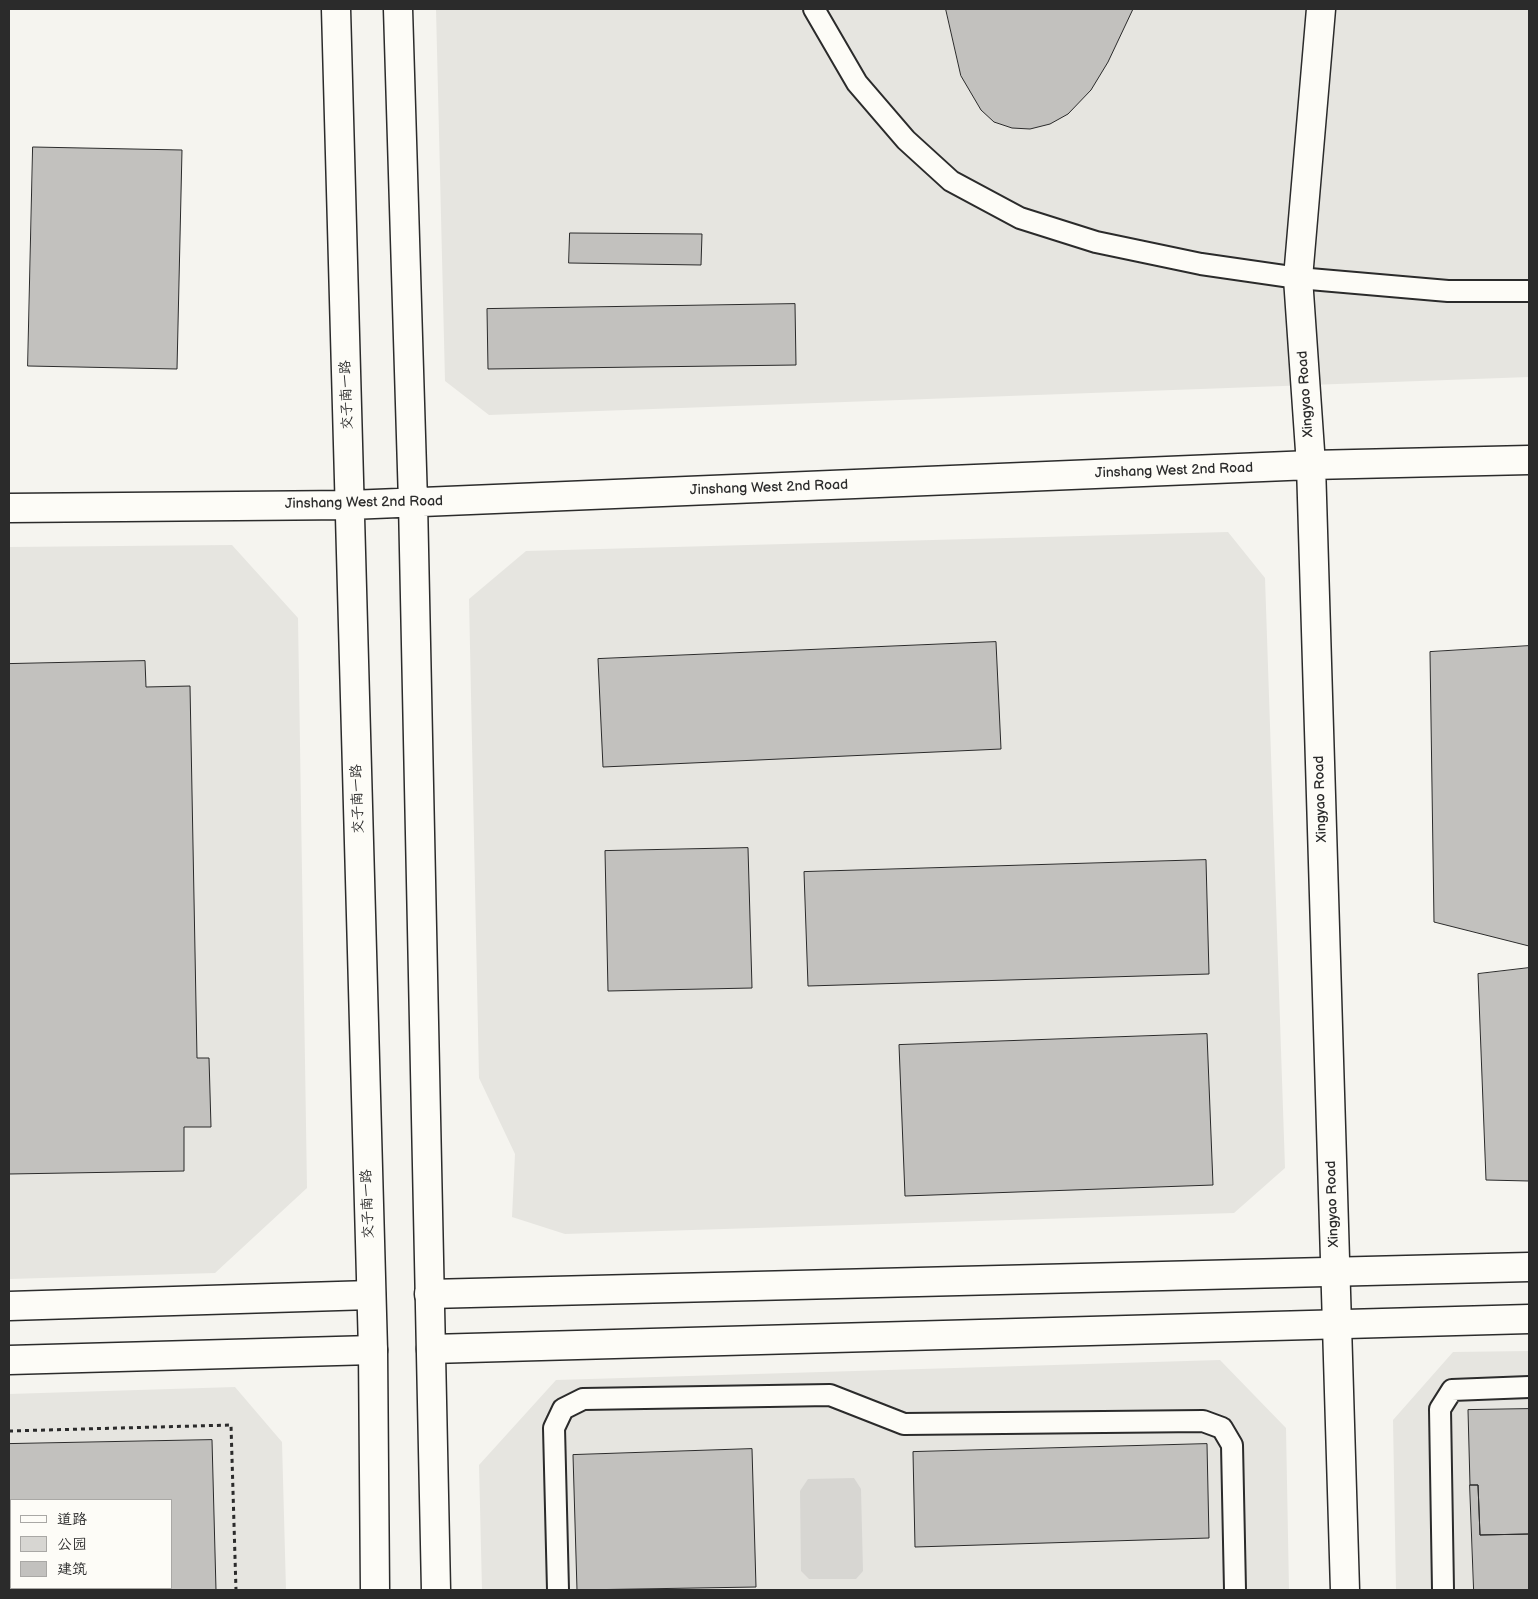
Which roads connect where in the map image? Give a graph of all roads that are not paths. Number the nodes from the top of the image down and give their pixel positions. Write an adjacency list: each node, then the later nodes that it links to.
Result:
1 (336, 9): 10 (street, 交子南一路)
2 (398, 9): 9 (street)
3 (814, 9): 5 (lane)
4 (1321, 9): 5 (street, Xingyao Road)
5 (1298, 278): 6 (lane); 8 (street, Xingyao Road)
6 (1529, 291)
7 (1529, 460): 8 (street, Jinshang West 2nd Road)
8 (1311, 465): 9 (street, Jinshang West 2nd Road); 13 (street, Xingyao Road)
9 (413, 502): 10 (street, Jinshang West 2nd Road); 14 (street)
10 (350, 505): 11 (street, Jinshang West 2nd Road); 15 (street, 交子南一路)
11 (9, 508)
12 (1529, 1267): 13 (street)
13 (1335, 1272): 14 (street); 18 (street, Xingyao Road)
14 (429, 1294): 19 (street)
15 (371, 1295): 16 (street); 20 (street, 交子南一路)
16 (9, 1306)
17 (1529, 1319): 18 (street)
18 (1337, 1322): 19 (street); 27 (street, Xingyao Road)
19 (431, 1349): 24 (street)
20 (373, 1350): 21 (street); 23 (street, 交子南一路)
21 (9, 1360)
22 (1529, 1387): 28 (lane)
23 (375, 1590)
24 (436, 1590)
25 (558, 1590): 26 (lane)
26 (1235, 1590)
27 (1345, 1590)
28 (1443, 1590)

